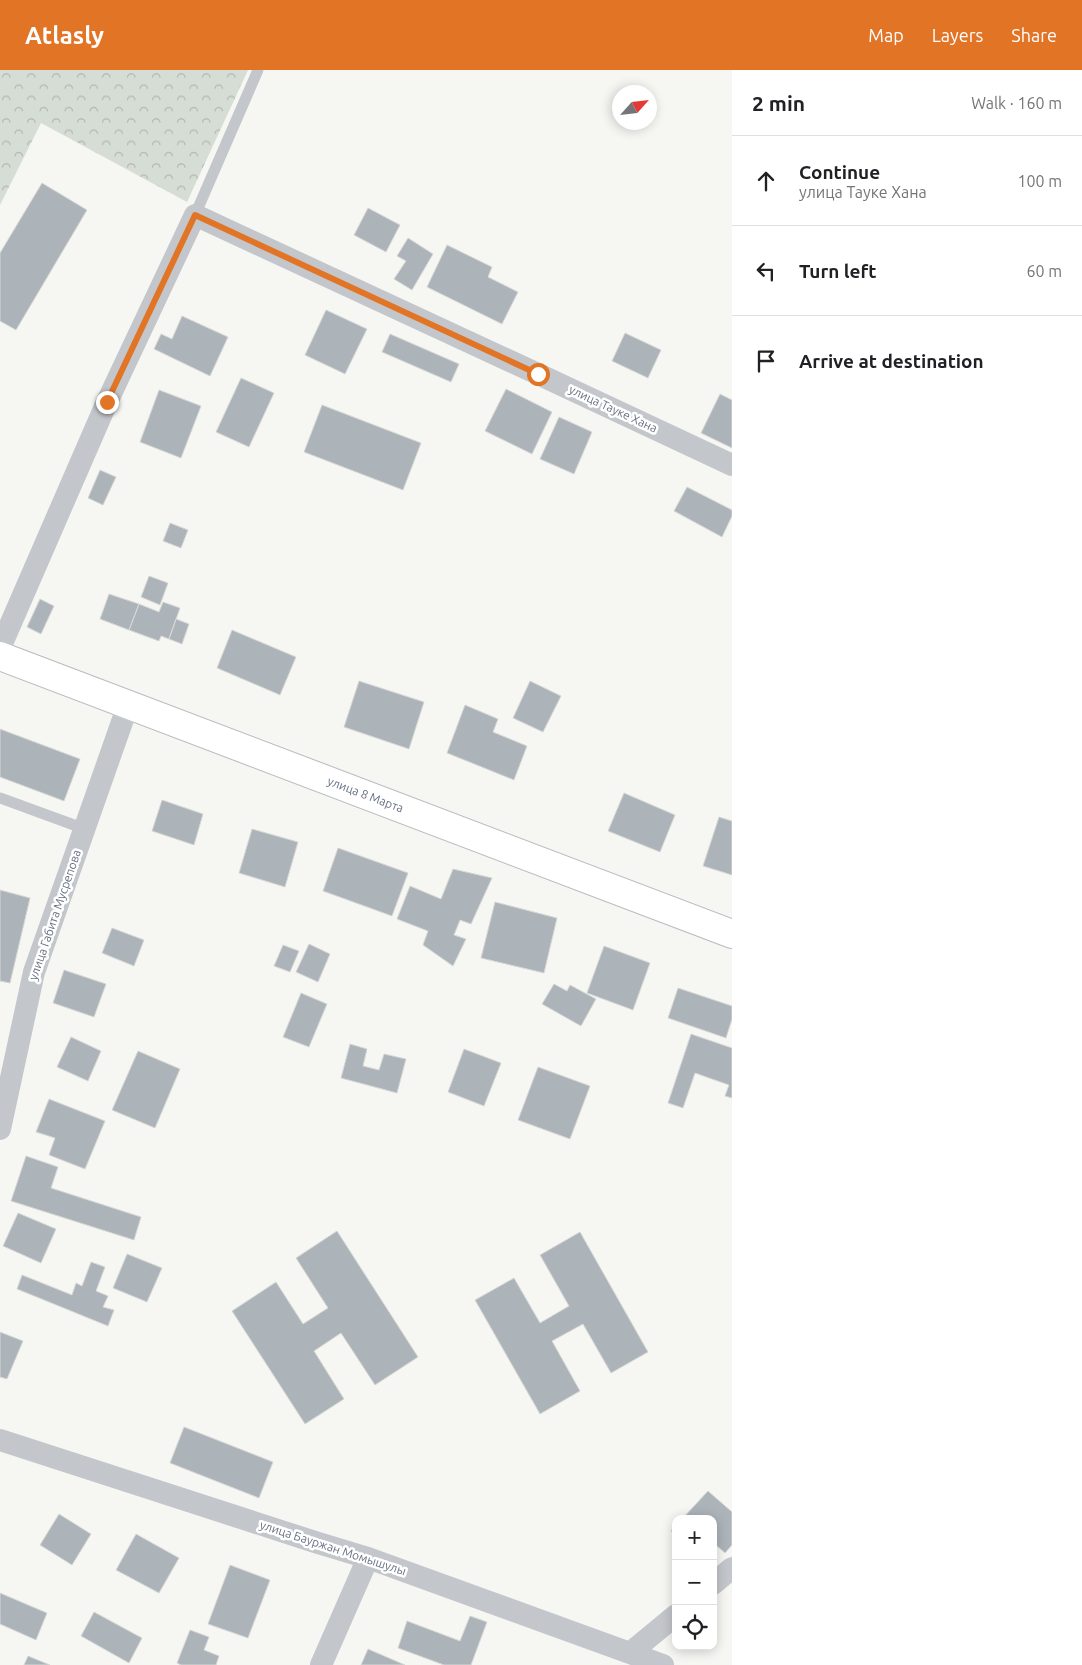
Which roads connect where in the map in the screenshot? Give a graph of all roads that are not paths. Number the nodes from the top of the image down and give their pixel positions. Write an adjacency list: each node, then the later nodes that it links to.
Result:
1 (258, 70): 2 (lane)
2 (195, 215): 3 (street, улица Тауке Хана); 4 (street)
3 (732, 466)
4 (0, 648)
5 (0, 656): 6 (street, улица 8 Марта)
6 (128, 705): 8 (street, улица Габита Мусрепова); 9 (street, улица 8 Марта)
7 (0, 798): 8 (lane)
8 (85, 829): 10 (street, улица Габита Мусрепова)
9 (732, 934)
10 (0, 1130)
11 (0, 1440): 12 (street, улица Бауржан Момышулы)
12 (368, 1558): 16 (street, улица Бауржан Момышулы); 17 (street)
13 (732, 1568): 14 (street)
14 (717, 1581)
15 (672, 1618): 16 (street)
16 (630, 1653): 18 (street, улица Бауржан Момышулы)
17 (322, 1665)
18 (663, 1665)

